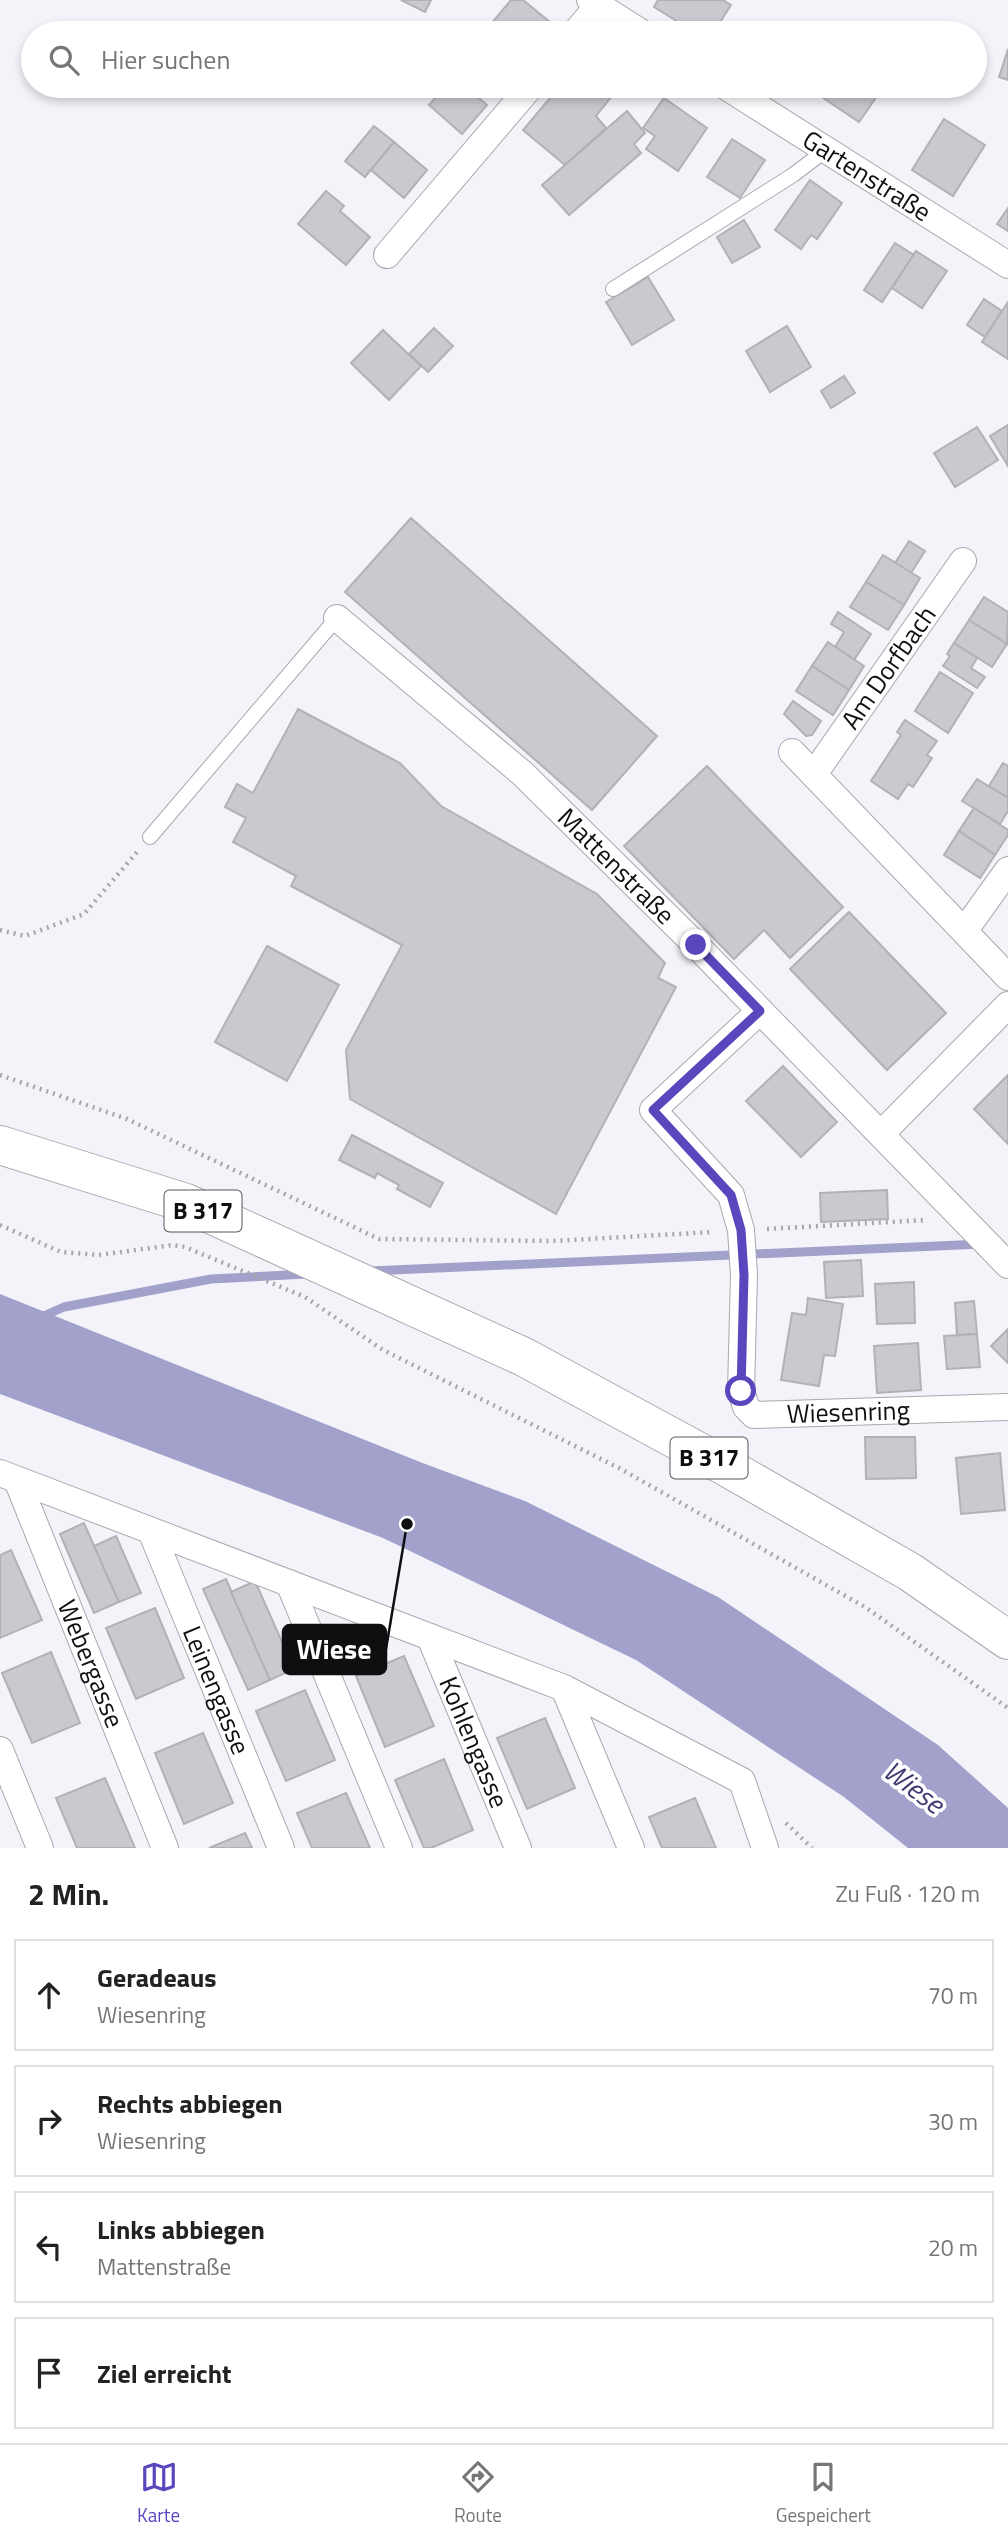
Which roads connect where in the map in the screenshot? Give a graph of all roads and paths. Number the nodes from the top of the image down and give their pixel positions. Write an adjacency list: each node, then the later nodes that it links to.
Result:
1 (594, 3): 2 (street); 3 (street)
2 (583, 21)
3 (623, 21)
4 (521, 98): 7 (street)
5 (744, 98): 6 (street, Gartenstraße)
6 (827, 150): 8 (street, Gartenstraße); 9 (lane)
7 (387, 255)
8 (1008, 265)
9 (613, 289)
10 (962, 561): 13 (street, Am Dorfbach)
11 (337, 618): 14 (lane); 20 (street, Mattenstraße)
12 (792, 752): 13 (street)
13 (814, 774): 17 (street)
14 (150, 837): 16 (path)
15 (1008, 870): 17 (street)
16 (0, 930)
17 (965, 930): 18 (street)
18 (1008, 977)
19 (1008, 1005): 22 (street)
20 (760, 1011): 22 (street, Mattenstraße); 26 (street, Wiesenring)
21 (0, 1075): 26 (path)
22 (881, 1134): 24 (street, Mattenstraße)
23 (0, 1145): 33 (main road, B 317)
24 (964, 1221): 26 (path); 27 (street)
25 (0, 1225): 35 (path)
26 (742, 1235): 28 (street, Wiesenring)
27 (1008, 1265)
28 (1008, 1407)
29 (8, 1476): 30 (street); 38 (street, Webergasse)
30 (151, 1531): 31 (street); 39 (street, Leinengasse)
31 (289, 1583): 32 (street); 40 (street)
32 (430, 1637): 34 (street); 41 (street, Kohlengasse)
33 (1008, 1640)
34 (564, 1688): 42 (street); 43 (street)
35 (1008, 1708)
36 (0, 1750): 37 (street)
37 (40, 1848)
38 (165, 1848)
39 (281, 1848)
40 (399, 1848)
41 (518, 1848)
42 (631, 1848)
43 (765, 1848)

